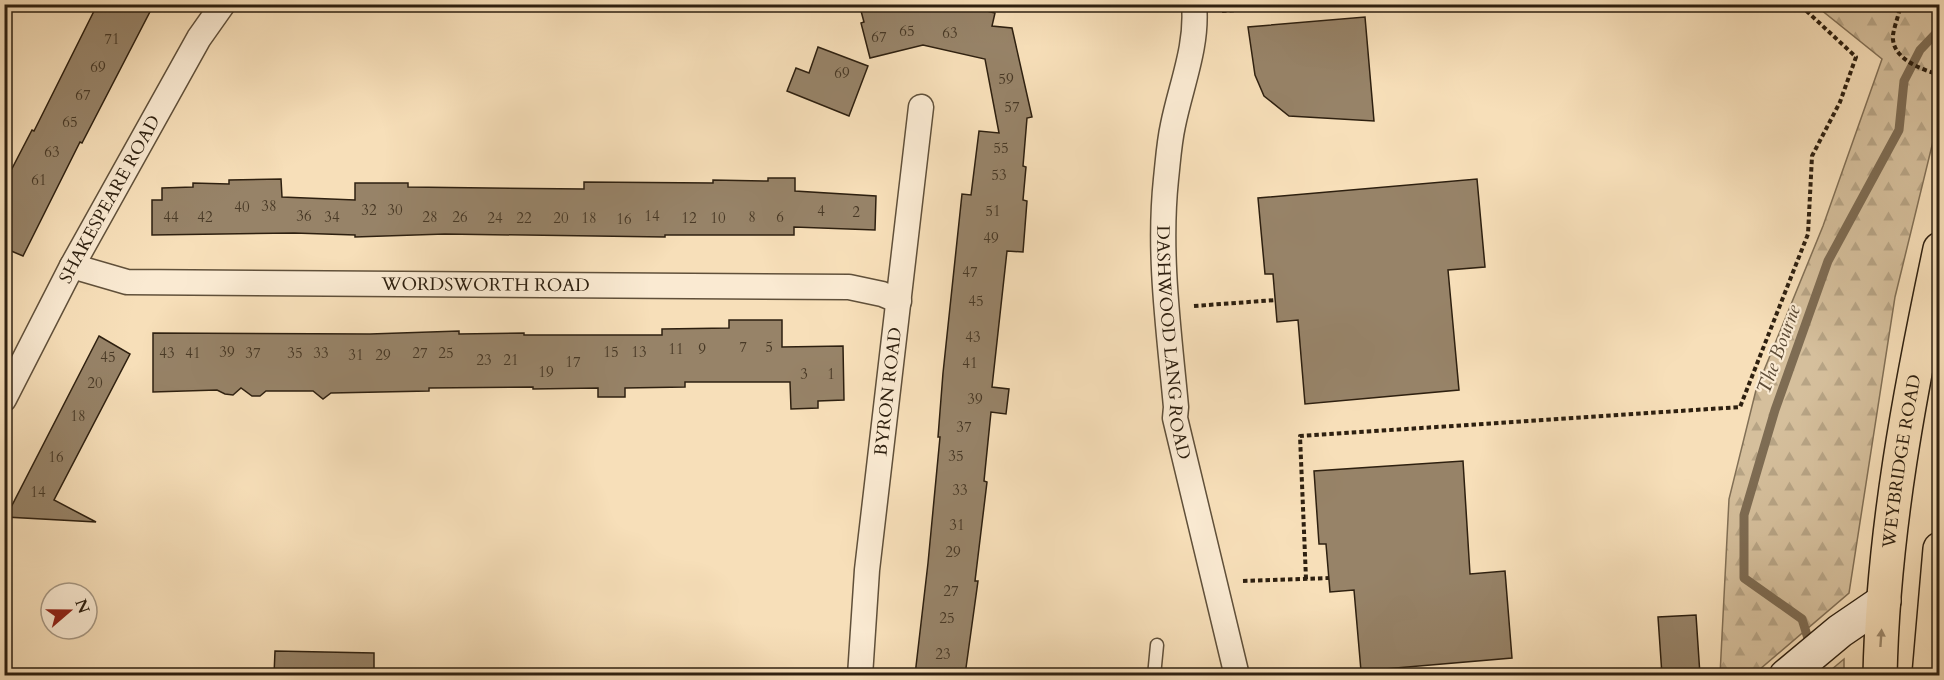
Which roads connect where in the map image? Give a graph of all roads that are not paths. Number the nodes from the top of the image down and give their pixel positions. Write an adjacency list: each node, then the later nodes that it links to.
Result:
1 (223, 4): 5 (street, SHAKESPEARE ROAD)
2 (1194, 9): 14 (street, DASHWOOD LANG ROAD)
3 (921, 107): 6 (street, BYRON ROAD)
4 (1940, 249): 9 (main road, WEYBRIDGE ROAD)
5 (72, 266): 6 (street, WORDSWORTH ROAD); 7 (street, SHAKESPEARE ROAD)
6 (899, 301): 12 (street, BYRON ROAD)
7 (4, 399)
8 (1940, 549): 16 (main road)
9 (1884, 601): 11 (street); 15 (main road, WEYBRIDGE ROAD, one-way to 9)
10 (1157, 645): 13 (lane)
11 (1787, 674)
12 (860, 675)
13 (1154, 675)
14 (1237, 675)
15 (1880, 675)
16 (1929, 675)

